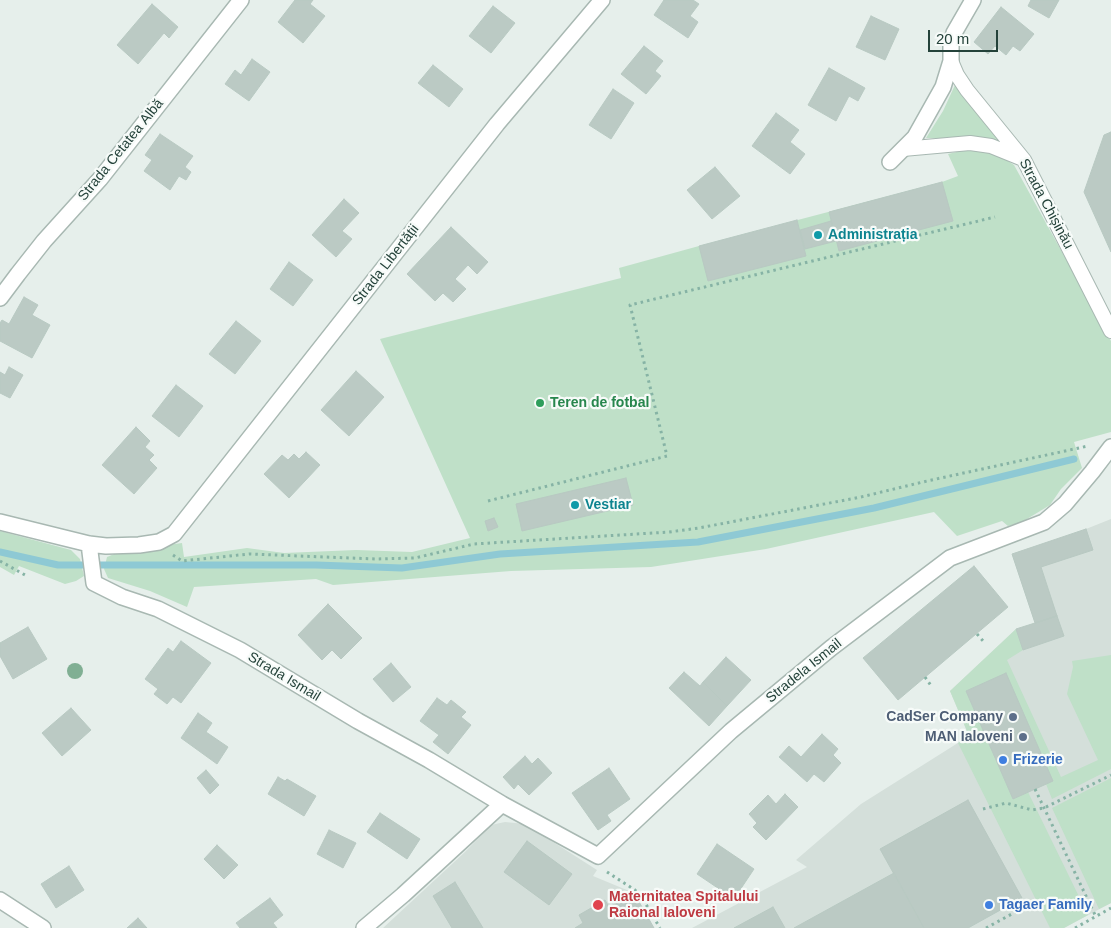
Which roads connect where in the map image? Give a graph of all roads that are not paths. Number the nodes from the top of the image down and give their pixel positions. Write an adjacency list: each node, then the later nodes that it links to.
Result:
1 (242, 0): 8 (street, Strada Cetatea Albă)
2 (602, 0): 12 (street, Strada Libertății)
3 (974, 0): 4 (street, Strada Chișinău)
4 (952, 61): 5 (street, Strada Chișinău); 6 (lane, Strada Chișinău)
5 (903, 149): 6 (lane); 7 (street, Strada Chișinău)
6 (1024, 160): 9 (lane, Strada Chișinău)
7 (890, 162)
8 (0, 298)
9 (1111, 331)
10 (1111, 447): 13 (street, Stradela Ismail)
11 (0, 522): 12 (street)
12 (89, 544): 13 (street, Strada Ismail)
13 (502, 804): 16 (street)
14 (0, 900): 15 (street)
15 (43, 928)
16 (364, 928)

